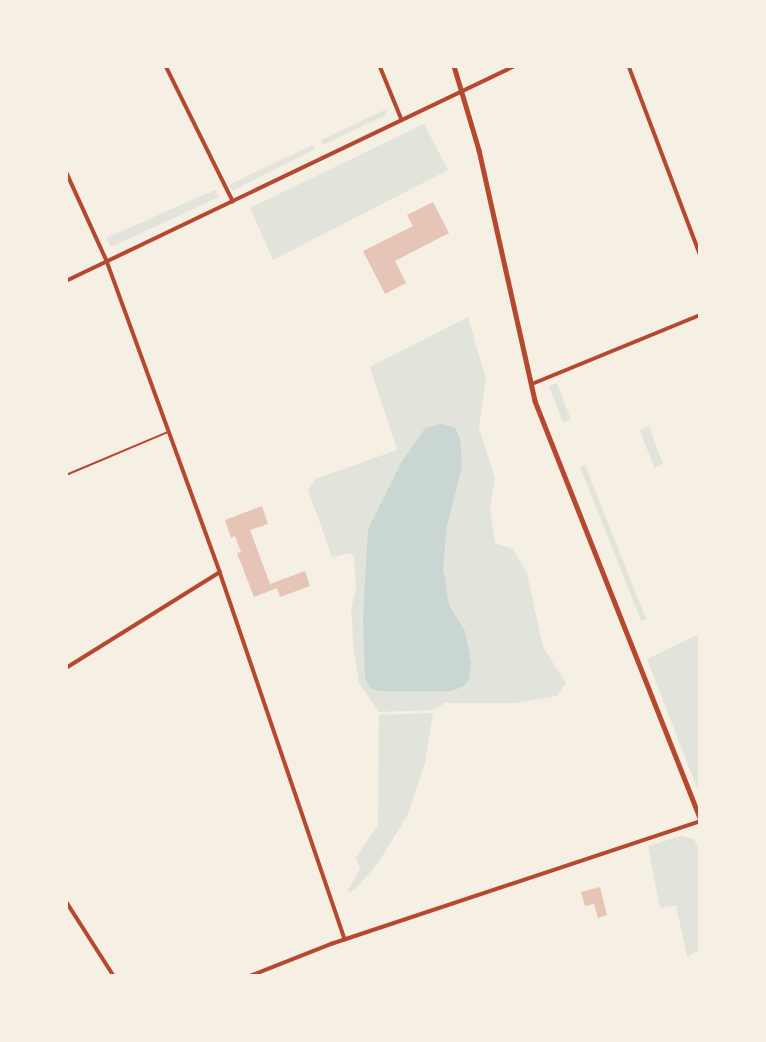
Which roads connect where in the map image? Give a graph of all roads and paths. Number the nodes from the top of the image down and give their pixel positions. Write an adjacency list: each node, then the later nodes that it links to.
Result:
1 (166, 66): 9 (street)
2 (380, 66): 7 (street)
3 (454, 66): 6 (main road)
4 (515, 66): 6 (street)
5 (629, 66): 10 (street)
6 (463, 91): 7 (street); 14 (main road)
7 (402, 120): 9 (street)
8 (66, 171): 11 (street)
9 (233, 201): 11 (street)
10 (699, 254)
11 (107, 261): 12 (street); 15 (street)
12 (66, 281)
13 (699, 315): 14 (street)
14 (530, 385): 19 (main road)
15 (169, 432): 16 (lane); 17 (street)
16 (66, 475)
17 (220, 572): 18 (street); 21 (street)
18 (66, 668)
19 (699, 820): 21 (street)
20 (66, 901): 22 (street)
21 (345, 939): 23 (street)
22 (114, 975)
23 (250, 975)

